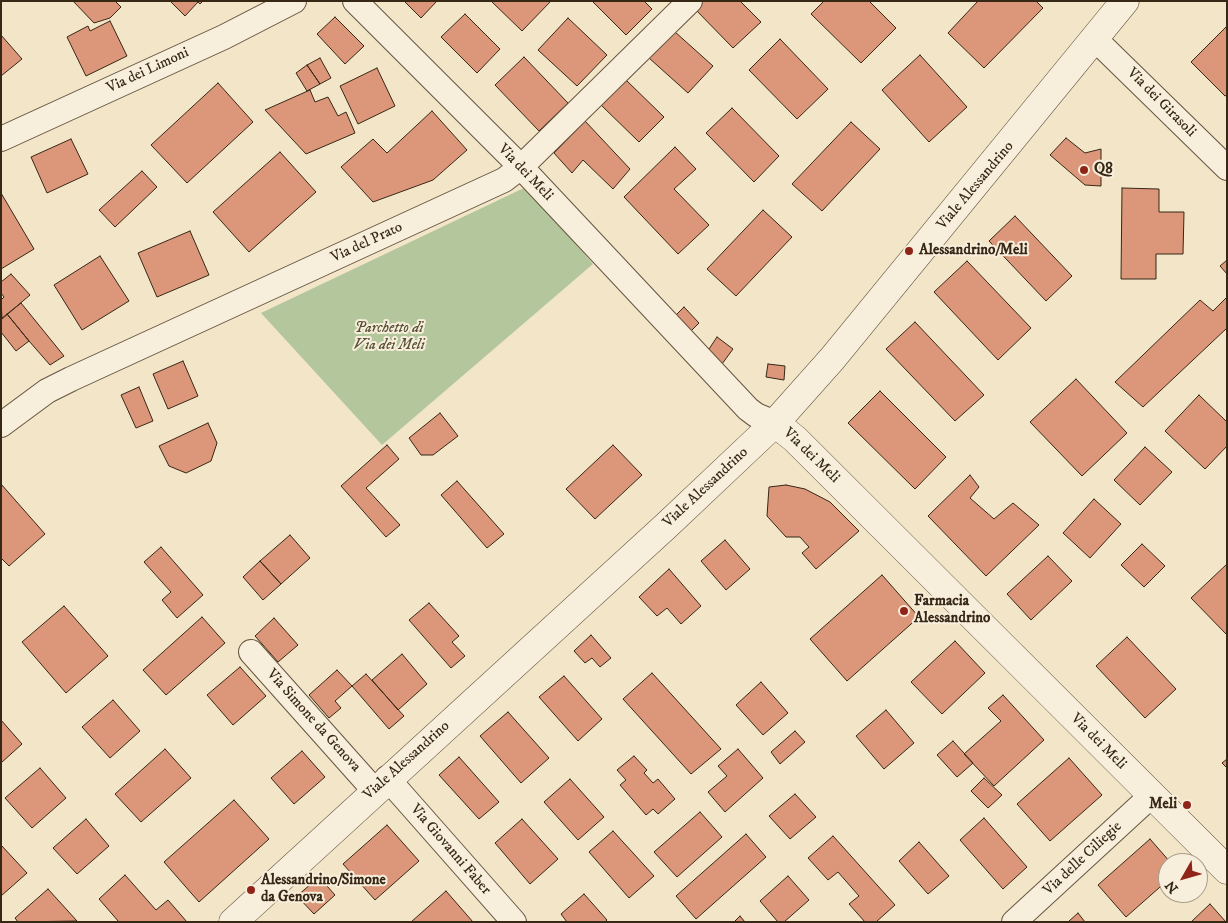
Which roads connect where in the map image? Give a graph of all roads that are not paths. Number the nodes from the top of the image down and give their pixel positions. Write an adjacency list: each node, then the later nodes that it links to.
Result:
1 (294, 1): 6 (street, Via dei Limoni)
2 (355, 1): 7 (street, Via dei Meli)
3 (690, 1): 7 (street, Via del Prato)
4 (1125, 1): 5 (street, Viale Alessandrino)
5 (1095, 38): 8 (street, Via dei Girasoli); 9 (street, Viale Alessandrino)
6 (1, 139)
7 (521, 167): 9 (street, Via dei Meli); 10 (street, Via del Prato)
8 (1227, 168)
9 (774, 422): 12 (street, Viale Alessandrino); 13 (street, Via dei Meli)
10 (1, 424)
11 (251, 652): 12 (street, Via Simone da Genova)
12 (381, 784): 15 (street, Viale Alessandrino); 16 (street, Via Giovanni Faber)
13 (1151, 796): 14 (street, Via dei Meli); 17 (street, Via delle Ciliegie)
14 (1227, 870)
15 (233, 922)
16 (514, 922)
17 (1014, 922)

